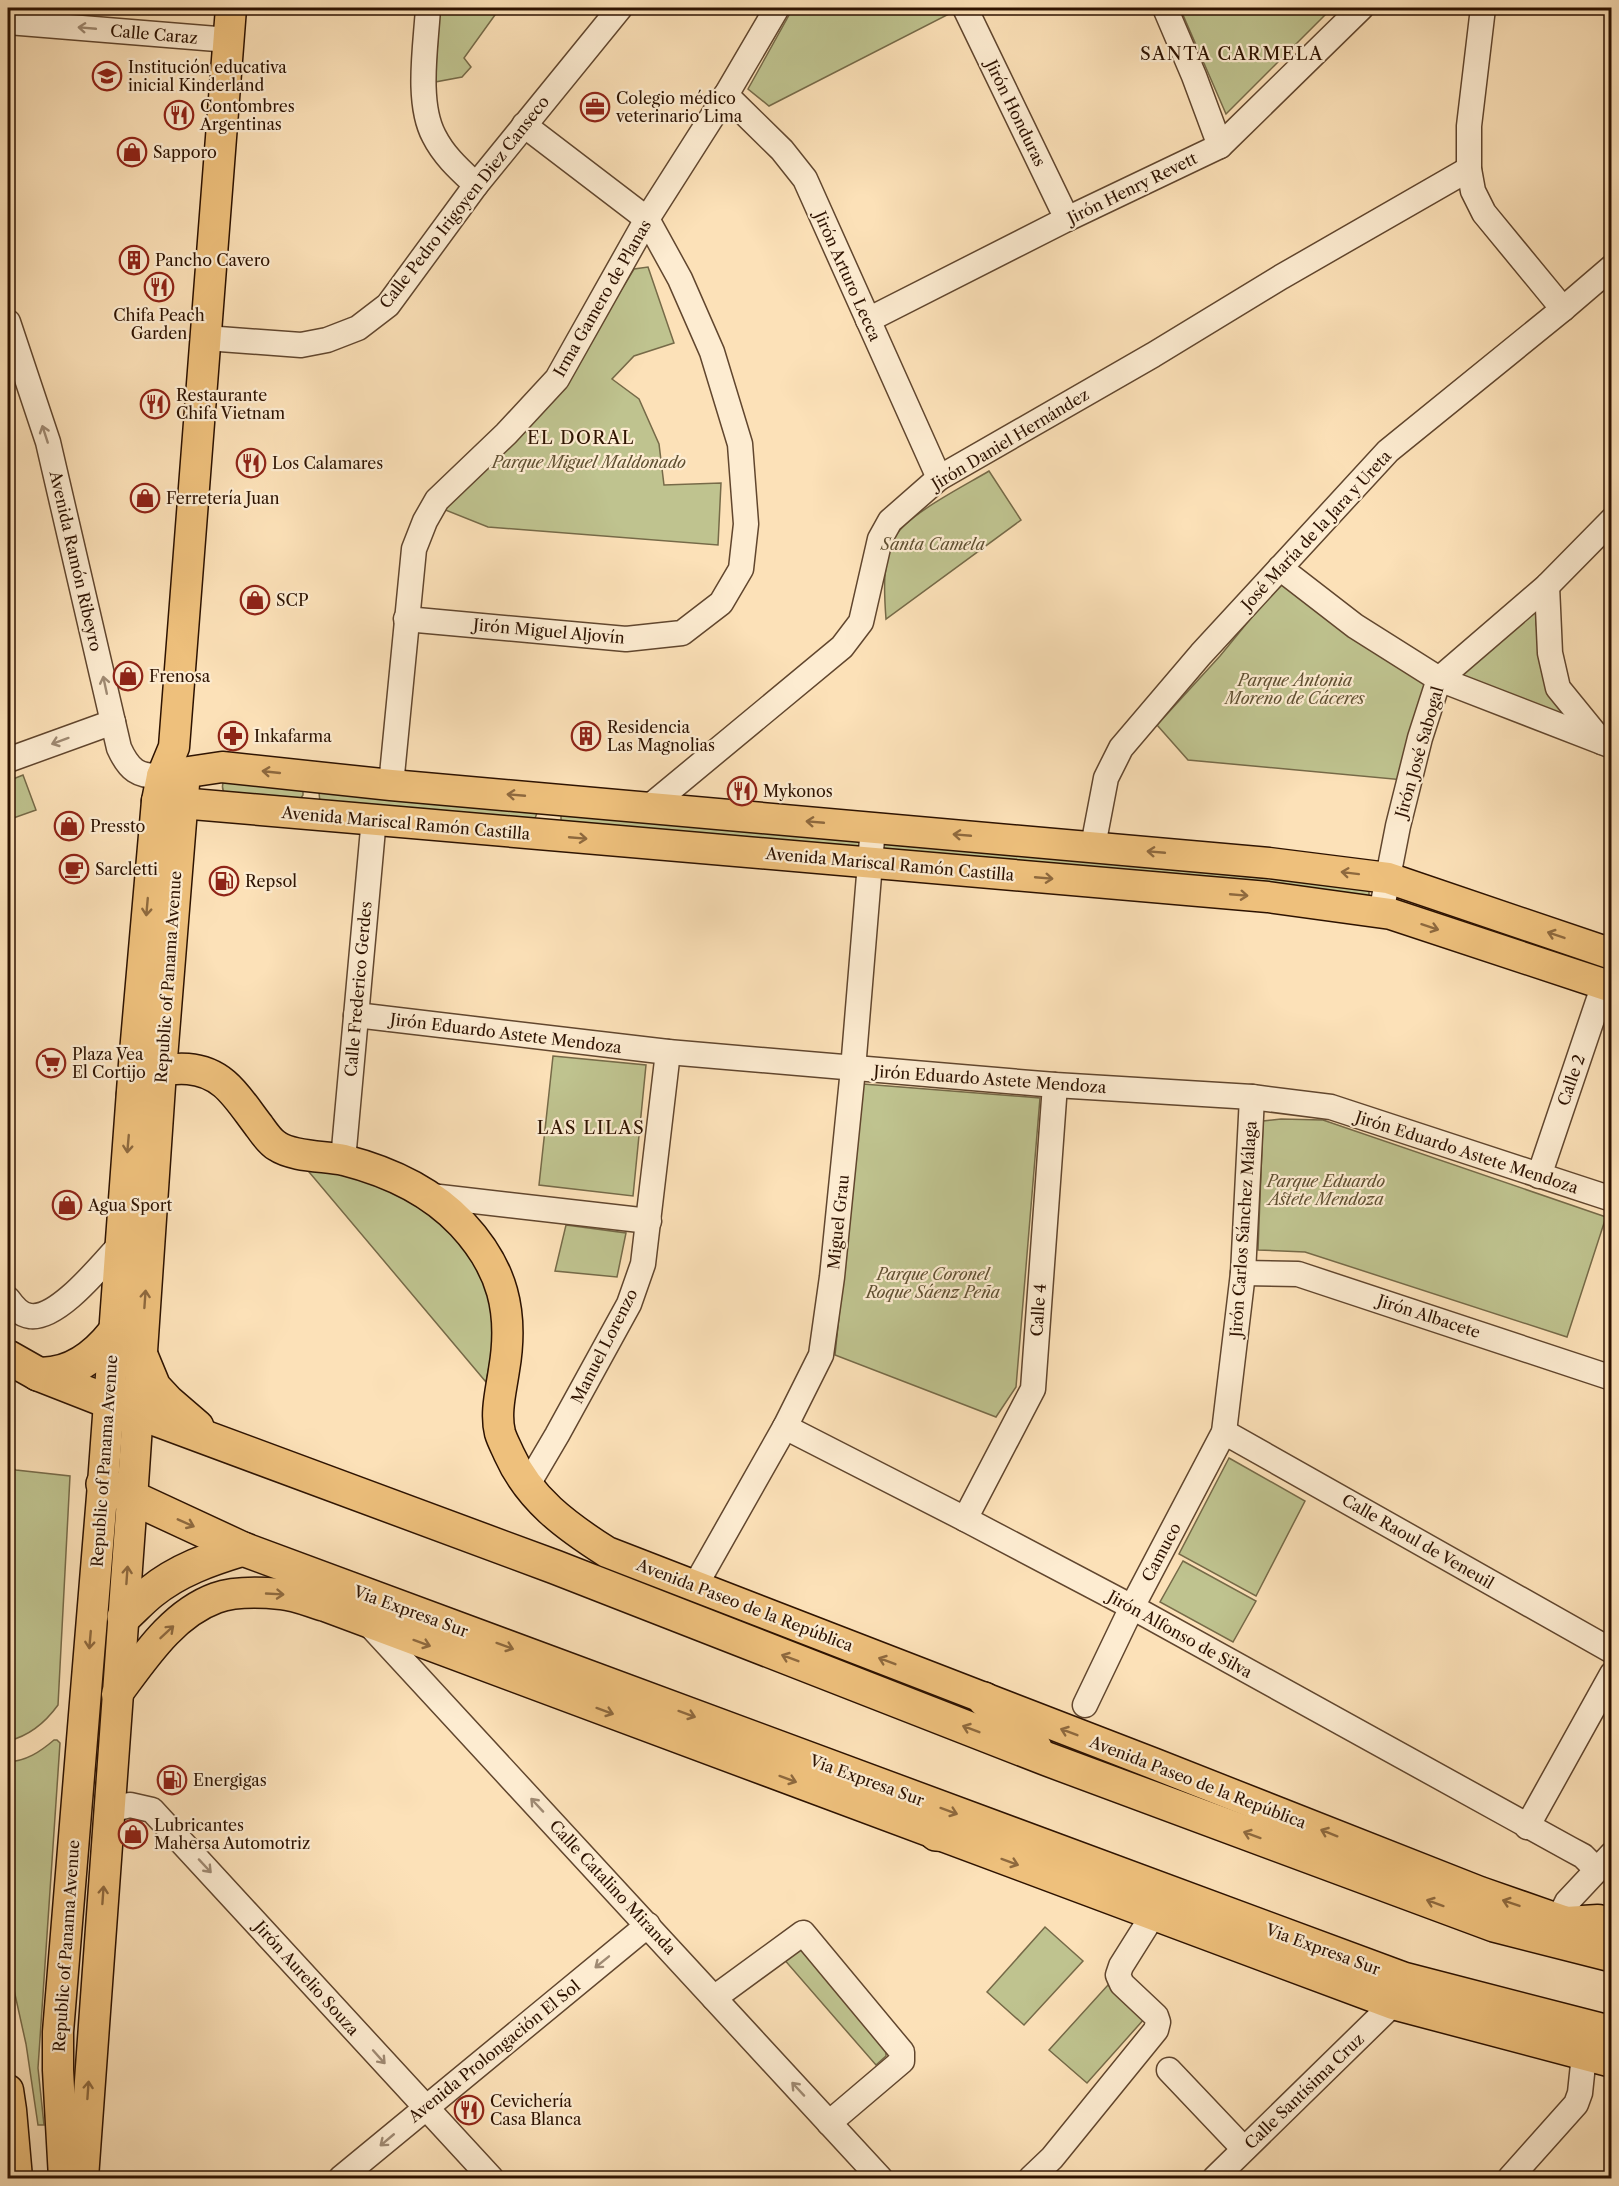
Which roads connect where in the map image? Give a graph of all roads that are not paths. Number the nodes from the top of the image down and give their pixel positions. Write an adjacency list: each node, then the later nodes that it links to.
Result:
1 (231, 8): 10 (main road, Republic of Panama Avenue)
2 (428, 8): 15 (street)
3 (620, 8): 12 (street, Calle Pedro Irigoyen Diez Canseco)
4 (777, 8): 11 (street, Irma Gamero de Planas)
5 (965, 8): 17 (street, Jirón Honduras)
6 (1165, 8): 13 (street)
7 (1361, 8): 13 (street, Jirón Henry Revett)
8 (1483, 8): 14 (street)
9 (8, 22): 10 (street, Calle Caraz, one-way to 9)
10 (229, 40): 24 (main road, Republic of Panama Avenue)
11 (726, 95): 16 (street, Irma Gamero de Planas); 22 (street, Jirón Arturo Lecca)
12 (524, 125): 15 (street, Calle Pedro Irigoyen Diez Canseco); 16 (street, Jirón Miguel Aljovín)
13 (1220, 146): 17 (street, Jirón Henry Revett)
14 (1469, 168): 21 (street); 25 (street, Jirón Daniel Hernández)
15 (476, 185): 24 (street, Calle Pedro Irigoyen Diez Canseco)
16 (647, 219): 18 (street, Irma Gamero de Planas); 19 (street, Jirón Miguel Aljovín)
17 (1067, 219): 22 (street, Jirón Henry Revett)
18 (627, 255): 19 (street); 29 (street, Irma Gamero de Planas)
19 (672, 265): 29 (street, Jirón Miguel Aljovín)
20 (1611, 267): 21 (street, José María de la Jara y Ureta)
21 (1563, 309): 27 (street, José María de la Jara y Ureta)
22 (868, 320): 25 (street, Jirón Arturo Lecca)
23 (8, 322): 31 (street, Avenida Ramón Ribeyro, one-way to 23)
24 (206, 338): 35 (main road, Republic of Panama Avenue)
25 (939, 478): 38 (street, Jirón Daniel Hernández)
26 (1611, 520): 28 (street, Jirón José Sabogal)
27 (1280, 568): 30 (street); 43 (street, José María de la Jara y Ureta)
28 (1547, 586): 30 (street, Jirón José Sabogal); 32 (street)
29 (406, 619): 36 (street, Irma Gamero de Planas)
30 (1439, 679): 32 (street); 45 (street, Jirón José Sabogal)
31 (113, 722): 33 (street, one-way to 33); 35 (street, Avenida Ramón Ribeyro)
32 (1607, 745)
33 (8, 760)
34 (313, 776): 35 (main road, one-way to 35); 36 (main road); 39 (main road)
35 (172, 780): 39 (main road, Avenida Mariscal Ramón Castilla); 52 (main road, Republic of Panama Avenue); 54 (main road, Republic of Panama Avenue, one-way to 54)
36 (391, 785): 37 (main road, one-way to 36)
37 (547, 798): 38 (main road); 42 (main road)
38 (649, 807): 41 (main road, one-way to 38)
39 (309, 813): 40 (main road, Avenida Mariscal Ramón Castilla)
40 (374, 818): 42 (main road, Avenida Mariscal Ramón Castilla); 49 (street, Calle Frederico Gerdes)
41 (873, 827): 43 (main road, one-way to 41); 44 (street, Miguel Grau)
42 (544, 835): 44 (main road, Avenida Mariscal Ramón Castilla, one-way to 44)
43 (1093, 846): 45 (main road, one-way to 43)
44 (870, 862): 46 (main road, Avenida Mariscal Ramón Castilla, one-way to 46); 51 (street, Miguel Grau)
45 (1388, 878): 46 (street, Jirón José Sabogal); 47 (main road, one-way to 45)
46 (1381, 913): 48 (main road, Avenida Mariscal Ramón Castilla, one-way to 48)
47 (1611, 954)
48 (1608, 985): 57 (street, Calle 2)
49 (356, 1015): 50 (street, Jirón Eduardo Astete Mendoza); 56 (street, Calle Frederico Gerdes)
50 (668, 1052): 51 (street, Jirón Eduardo Astete Mendoza); 60 (street, Manuel Lorenzo)
51 (854, 1069): 53 (street, Jirón Eduardo Astete Mendoza); 71 (street, Miguel Grau)
52 (161, 1071): 54 (main road); 56 (main road, Avenida Paseo de la República); 66 (main road, Republic of Panama Avenue, one-way to 52)
53 (1055, 1085): 55 (street, Jirón Eduardo Astete Mendoza); 77 (street, Calle 4)
54 (132, 1094): 61 (main road, Republic of Panama Avenue, one-way to 61)
55 (1252, 1097): 57 (street, Jirón Eduardo Astete Mendoza); 62 (street, Jirón Carlos Sánchez Málaga)
56 (344, 1160): 58 (main road, Avenida Paseo de la República)
57 (1539, 1176): 59 (street, Jirón Eduardo Astete Mendoza)
58 (431, 1196): 60 (street); 75 (main road, Avenida Paseo de la República)
59 (1611, 1199)
60 (649, 1221): 75 (street, Manuel Lorenzo)
61 (120, 1245): 63 (street); 64 (main road, Republic of Panama Avenue)
62 (1243, 1273): 68 (street, Jirón Albacete); 72 (street, Jirón Carlos Sánchez Málaga)
63 (8, 1299)
64 (114, 1333): 67 (highway); 69 (main road, Republic of Panama Avenue)
65 (8, 1357): 67 (highway)
66 (142, 1358): 70 (main road, Republic of Panama Avenue); 73 (highway)
67 (38, 1374): 69 (highway)
68 (1611, 1378)
69 (107, 1401): 70 (highway); 74 (main road, Republic of Panama Avenue)
70 (138, 1413): 73 (highway); 76 (main road, Republic of Panama Avenue)
71 (785, 1427): 77 (street, Jirón Alfonso de Silva); 79 (street, Miguel Grau)
72 (1224, 1432): 81 (street, Camuco); 84 (street, Calle Raoul de Veneuil)
73 (210, 1438): 89 (highway, one-way to 73)
74 (103, 1484): 76 (highway, Via Expresa Sur); 110 (main road, Republic of Panama Avenue, one-way to 110)
75 (526, 1486): 79 (main road, Avenida Paseo de la República)
76 (132, 1499): 78 (highway, Via Expresa Sur, one-way to 78); 82 (main road, Republic of Panama Avenue, one-way to 76)
77 (965, 1518): 81 (street, Jirón Alfonso de Silva)
78 (243, 1549): 80 (highway, Via Expresa Sur); 82 (highway)
79 (695, 1586): 87 (main road, Avenida Paseo de la República, one-way to 79)
80 (357, 1591): 83 (street, Calle Catalino Miranda); 93 (highway, Via Expresa Sur, one-way to 93)
81 (1132, 1607): 88 (street, Camuco); 91 (street, Jirón Alfonso de Silva)
82 (124, 1617): 86 (main road, Republic of Panama Avenue)
83 (367, 1623): 86 (main road, one-way to 83); 92 (main road, one-way to 92); 98 (street, Calle Catalino Miranda, one-way to 83)
84 (1611, 1651)
85 (1611, 1674): 91 (street)
86 (117, 1694): 90 (main road, Republic of Panama Avenue)
87 (984, 1699): 89 (highway); 95 (main road, Avenida Paseo de la República, one-way to 87)
88 (1085, 1705)
89 (1047, 1759): 99 (highway, one-way to 89)
90 (109, 1810): 106 (street, Jirón Aurelio Souza, one-way to 106); 111 (main road, Republic of Panama Avenue, one-way to 90)
91 (1527, 1827): 94 (street, Jirón Alfonso de Silva)
92 (936, 1834): 93 (highway); 101 (main road, one-way to 101)
93 (1023, 1838): 102 (highway, Via Expresa Sur)
94 (1604, 1861): 95 (street)
95 (1566, 1922): 97 (main road, Avenida Paseo de la República)
96 (1148, 1923): 115 (street)
97 (1611, 1923)
98 (648, 1925): 100 (street, Calle Catalino Miranda); 106 (street, Avenida Prolongación El Sol, one-way to 106)
99 (1611, 1955)
100 (714, 1998): 107 (street, Calle Catalino Miranda, one-way to 100); 107 (street)
101 (1393, 2004): 103 (main road); 108 (street, Calle Santísima Cruz)
102 (1611, 2033)
103 (1598, 2058): 117 (street)
104 (1169, 2070): 108 (street)
105 (9, 2104): 109 (main road)
106 (426, 2107): 112 (street, Avenida Prolongación El Sol, one-way to 112); 113 (street, Jirón Aurelio Souza)
107 (829, 2123): 114 (street, Calle Catalino Miranda)
108 (1244, 2149): 116 (street, Calle Santísima Cruz)
109 (17, 2178)
110 (64, 2178)
111 (83, 2178)
112 (341, 2178)
113 (491, 2178)
114 (880, 2178)
115 (1031, 2178)
116 (1215, 2178)
117 (1510, 2178)

